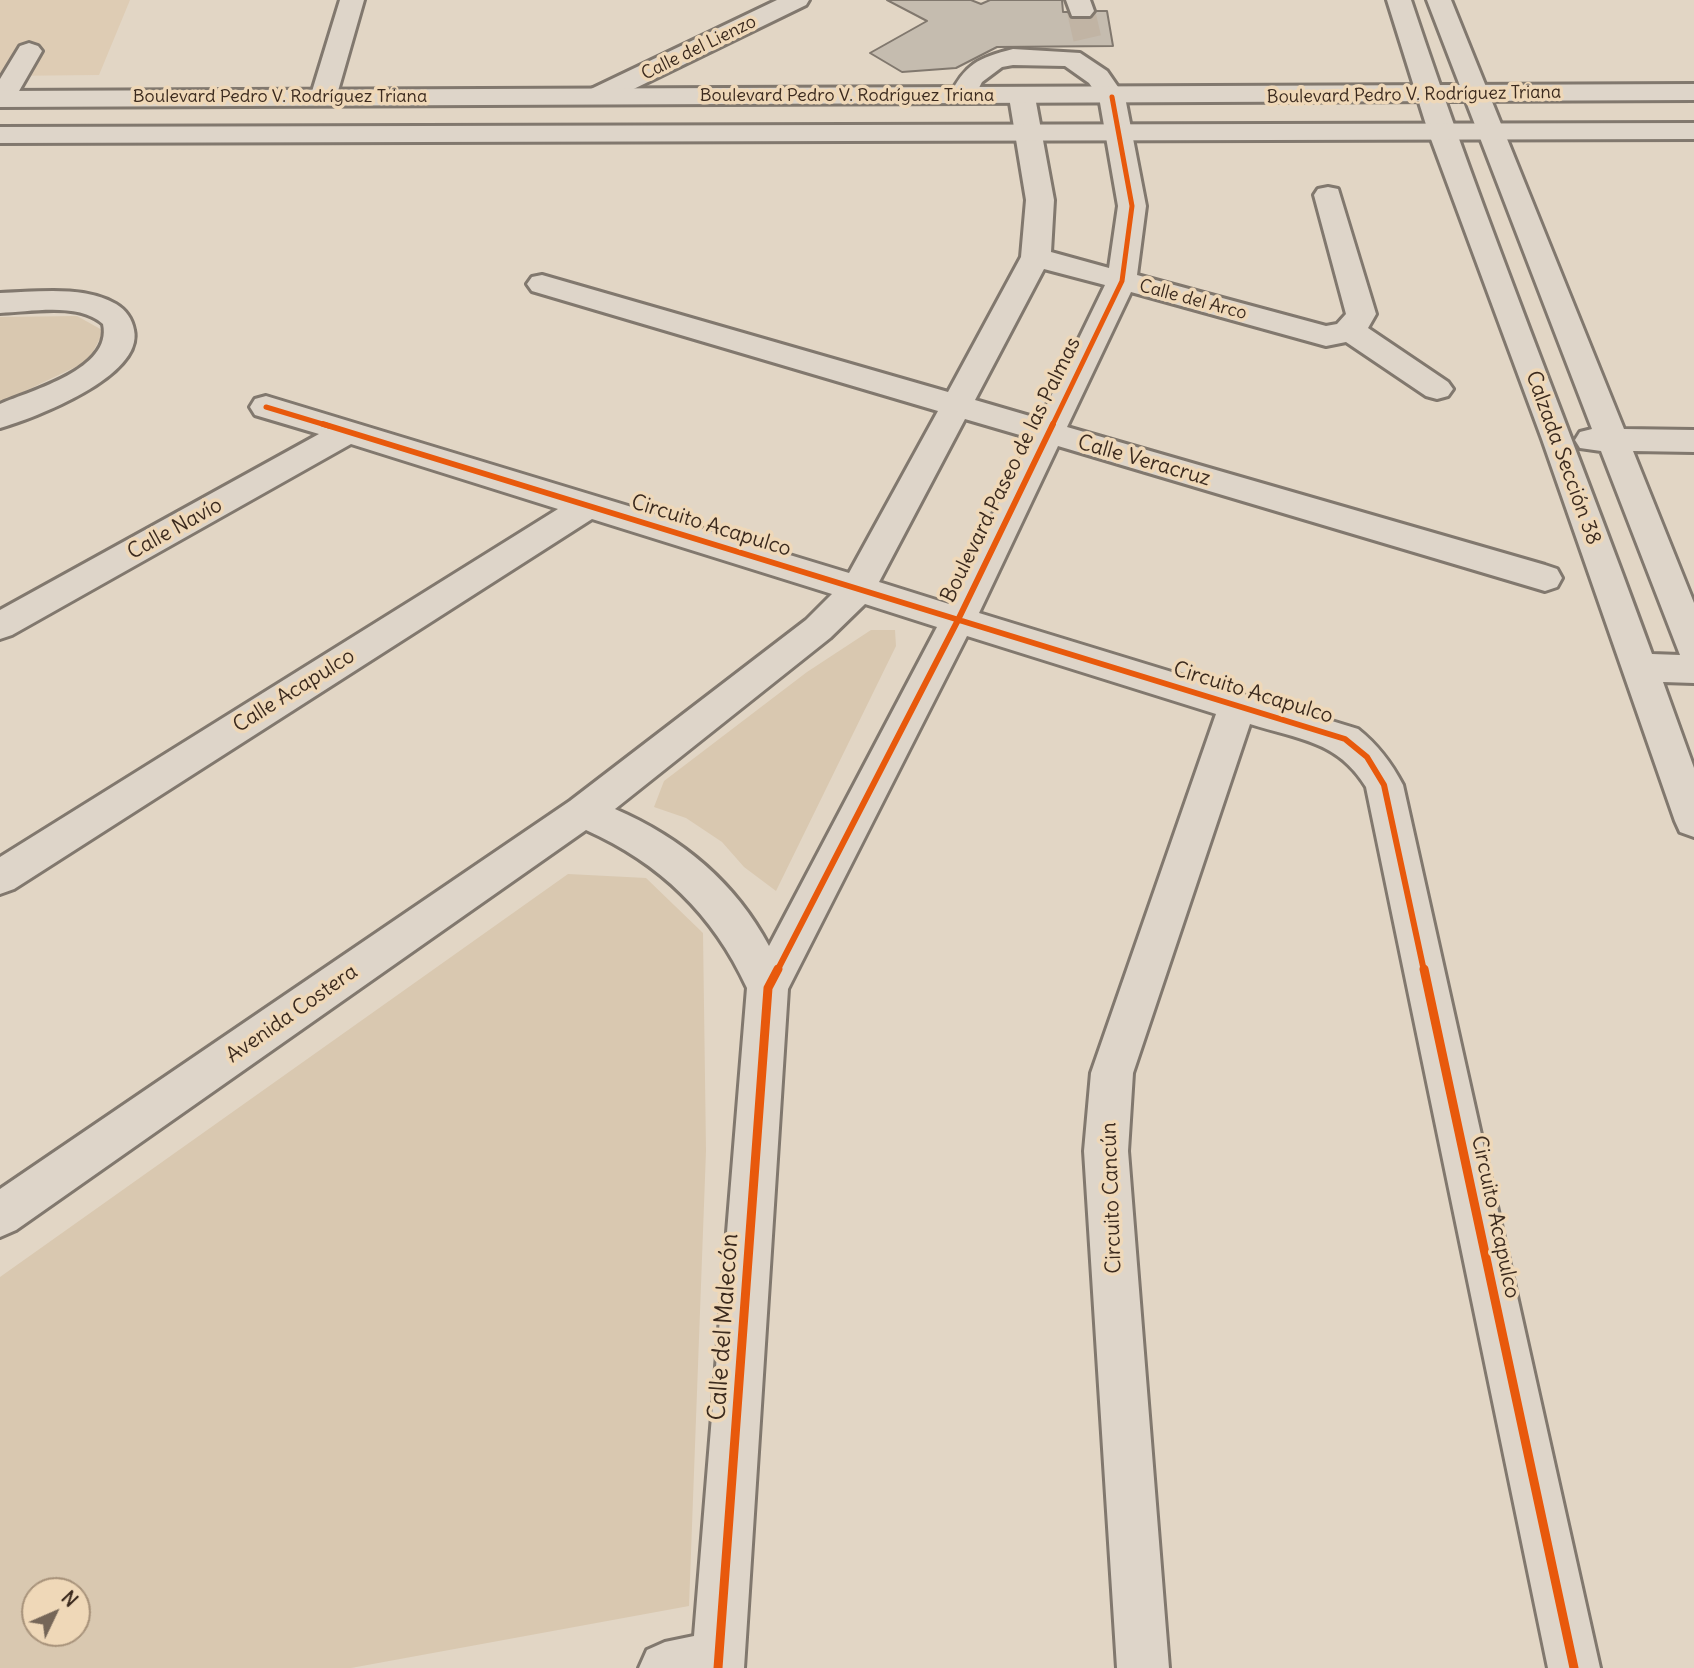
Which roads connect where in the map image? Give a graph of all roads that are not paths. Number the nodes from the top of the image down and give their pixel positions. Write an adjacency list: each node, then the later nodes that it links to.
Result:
1 (352, 0): 14 (street)
2 (797, 0): 10 (street, Calle del Lienzo)
3 (1402, 9): 4 (street); 11 (street, Calzada Sección 38)
4 (1443, 9): 9 (street)
5 (1089, 46): 7 (street, Boulevard Paseo de las Palmas)
6 (29, 51): 15 (street)
7 (1105, 87): 11 (street, Boulevard Pedro V. Rodríguez Triana); 12 (street); 13 (street, Boulevard Pedro V. Rodríguez Triana); 17 (street, Boulevard Paseo de las Palmas)
8 (1694, 92): 9 (street, Boulevard Pedro V. Rodríguez Triana)
9 (1474, 94): 11 (street, Boulevard Pedro V. Rodríguez Triana); 16 (street)
10 (600, 95): 12 (street, Boulevard Pedro V. Rodríguez Triana); 14 (street, Boulevard Pedro V. Rodríguez Triana)
11 (1430, 95): 18 (street, Calzada Sección 38)
12 (962, 97): 13 (street, Boulevard Pedro V. Rodríguez Triana)
13 (1022, 97): 20 (street)
14 (323, 98): 15 (street, Boulevard Pedro V. Rodríguez Triana)
15 (1, 99)
16 (1489, 130): 18 (street, Boulevard Pedro V. Rodríguez Triana); 19 (street, Boulevard Pedro V. Rodríguez Triana); 36 (street)
17 (1120, 131): 18 (street, Boulevard Pedro V. Rodríguez Triana); 20 (street, Boulevard Pedro V. Rodríguez Triana); 24 (street, Boulevard Paseo de las Palmas)
18 (1441, 131): 34 (street, Calzada Sección 38)
19 (1694, 131)
20 (1029, 133): 21 (street, Boulevard Pedro V. Rodríguez Triana); 23 (street)
21 (0, 135)
22 (1328, 195): 27 (street)
23 (1036, 257): 24 (street, Calle del Arco); 29 (street)
24 (1122, 281): 27 (street, Calle del Arco); 33 (street, Boulevard Paseo de las Palmas)
25 (542, 284): 29 (street, Calle Veracruz)
26 (0, 303): 31 (street)
27 (1350, 331): 28 (street)
28 (1437, 389)
29 (956, 406): 33 (street, Calle Veracruz); 39 (street)
30 (266, 407): 32 (street, Circuito Acapulco)
31 (0, 417)
32 (350, 431): 37 (street, Circuito Acapulco); 41 (street, Calle Navío)
33 (1047, 432): 38 (street, Calle Veracruz); 40 (street, Boulevard Paseo de las Palmas)
34 (1558, 439): 36 (street); 43 (street, Calzada Sección 38)
35 (1694, 440): 36 (street)
36 (1614, 441): 42 (street)
37 (588, 506): 39 (street, Circuito Acapulco); 48 (street, Calle Acapulco)
38 (1545, 578)
39 (857, 591): 40 (street, Circuito Acapulco); 46 (street)
40 (957, 622): 45 (street, Circuito Acapulco); 49 (street, Boulevard Paseo de las Palmas)
41 (0, 626)
42 (1694, 648)
43 (1637, 668): 44 (street); 47 (street, Calzada Sección 38)
44 (1694, 669)
45 (1237, 707): 53 (street, Circuito Cancún); 54 (street, Circuito Acapulco)
46 (583, 812): 49 (street); 50 (street, Avenida Costera)
47 (1694, 821)
48 (0, 877)
49 (768, 988): 51 (street, Calle del Malecón)
50 (0, 1215)
51 (718, 1663): 52 (street)
52 (665, 1668)
53 (1143, 1668)
54 (1574, 1668)

